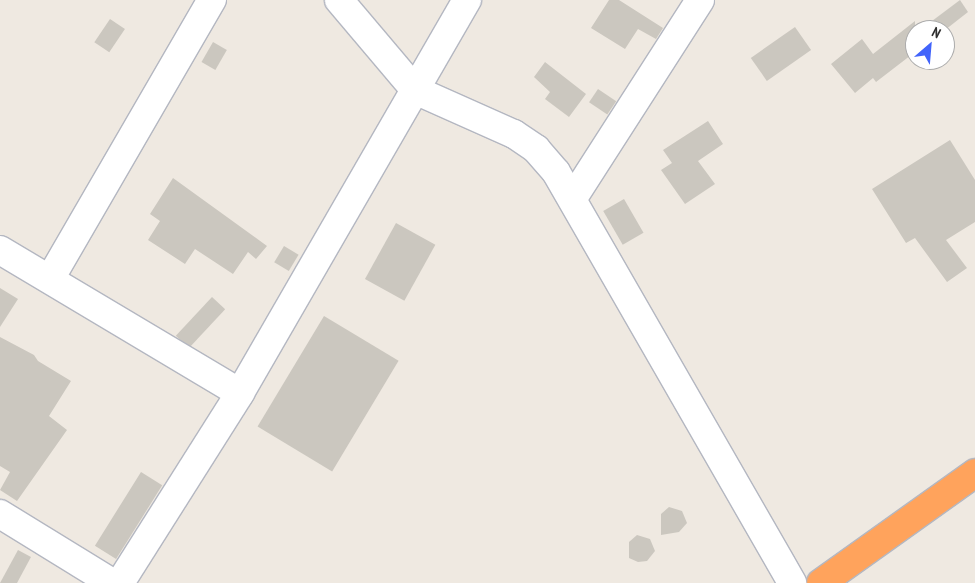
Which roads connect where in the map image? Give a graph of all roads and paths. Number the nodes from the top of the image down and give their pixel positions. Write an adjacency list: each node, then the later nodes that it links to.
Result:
1 (212, 0): 8 (street)
2 (339, 0): 5 (street)
3 (468, 0): 5 (street)
4 (700, 0): 6 (street)
5 (415, 90): 6 (street); 9 (street)
6 (573, 198): 14 (street)
7 (0, 250): 8 (street)
8 (50, 279): 9 (street)
9 (240, 393): 13 (street)
10 (975, 473): 15 (highway)
11 (0, 514): 12 (street)
12 (112, 583)
13 (120, 583)
14 (792, 583)
15 (821, 583)

